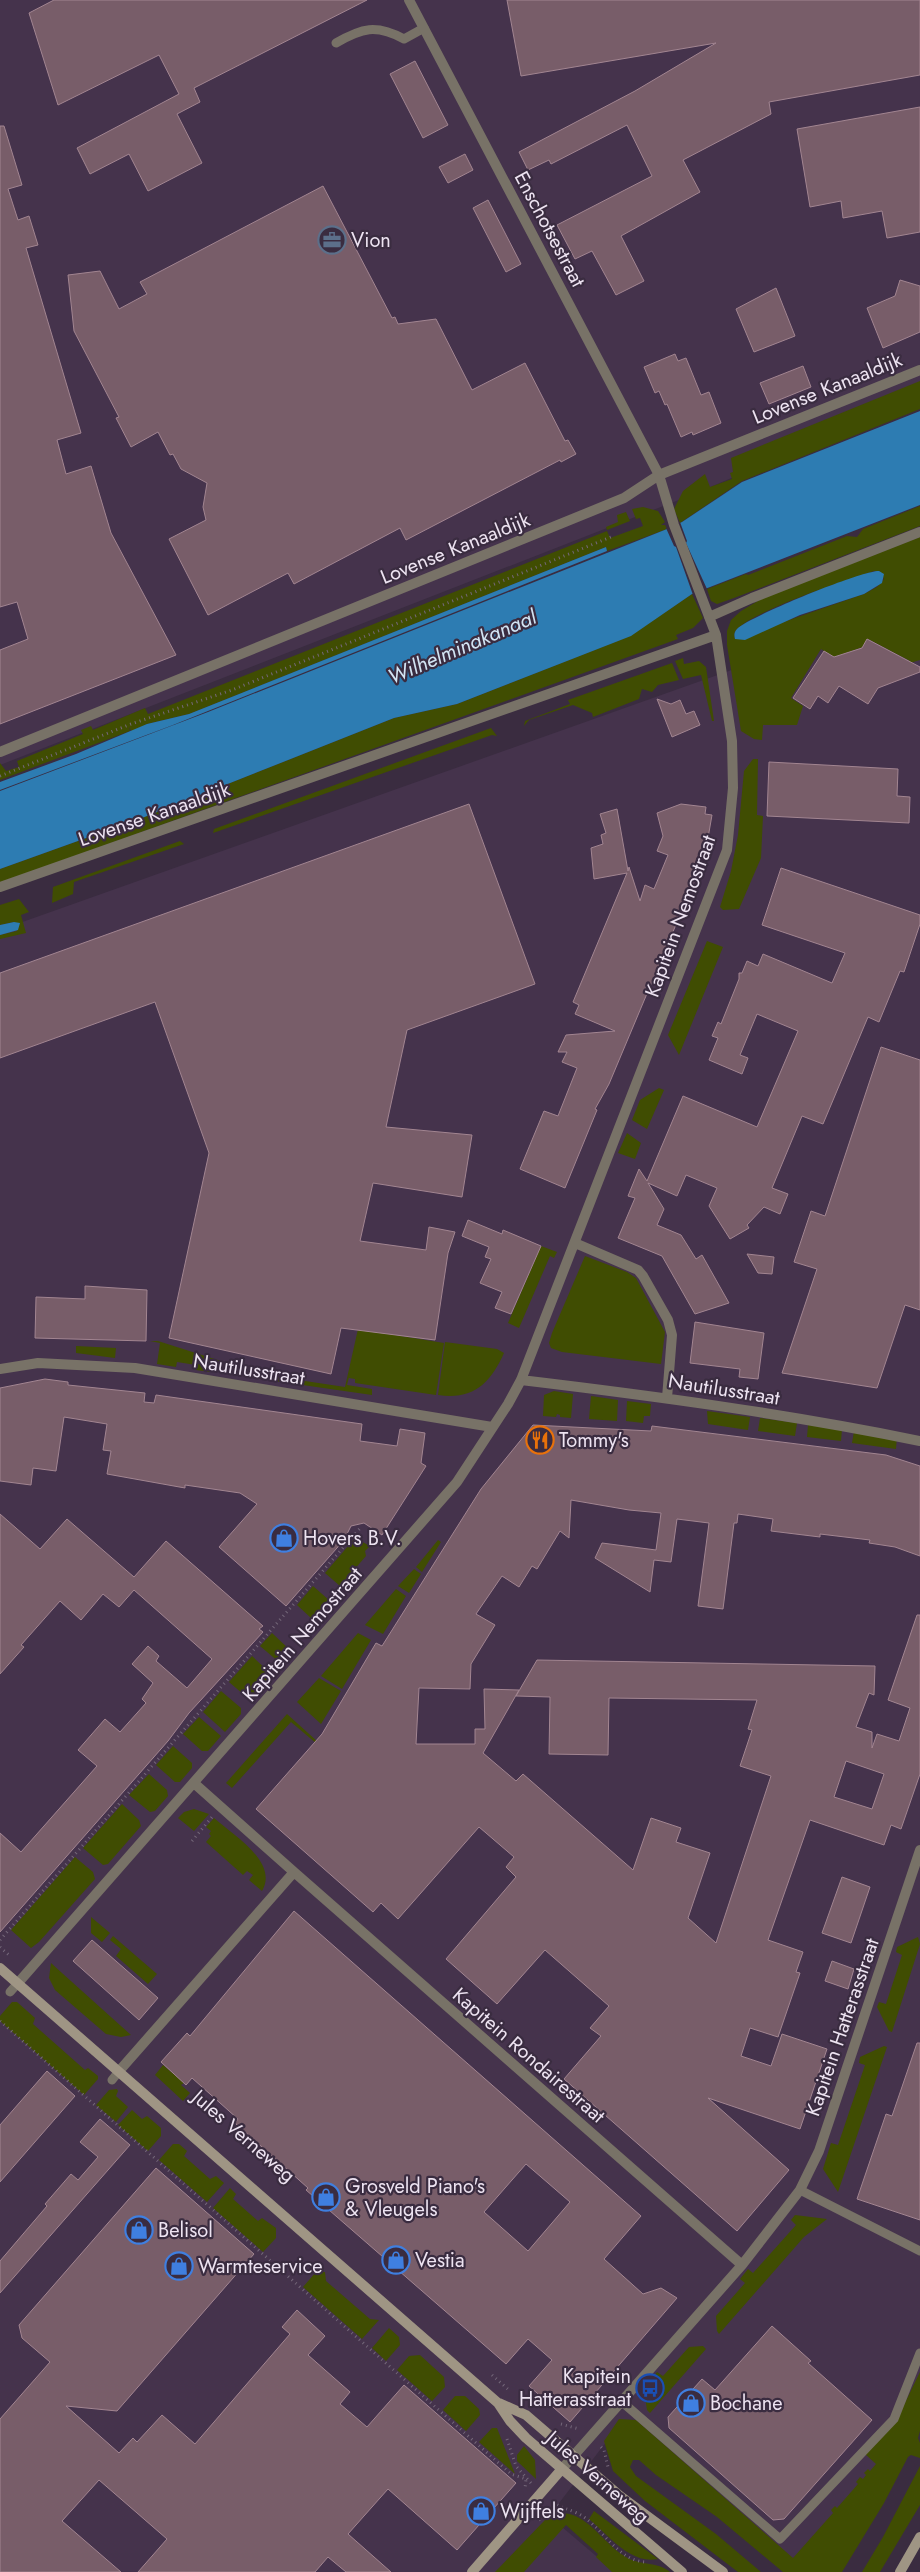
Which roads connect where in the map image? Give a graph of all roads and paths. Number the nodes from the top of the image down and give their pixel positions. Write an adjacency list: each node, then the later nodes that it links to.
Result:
1 (409, 0): 2 (street, Enschotsestraat)
2 (424, 28): 3 (lane); 5 (street, Enschotsestraat)
3 (336, 43)
4 (920, 370): 5 (street, Lovense Kanaaldijk)
5 (659, 475): 8 (street, Kapitein Nemostraat); 10 (street, Lovense Kanaaldijk)
6 (920, 532): 8 (street)
7 (611, 536): 11 (path)
8 (709, 618): 9 (street, Kapitein Nemostraat)
9 (716, 635): 12 (street, Lovense Kanaaldijk); 13 (street, Kapitein Nemostraat)
10 (0, 752)
11 (0, 776)
12 (0, 887)
13 (575, 1243): 15 (street, Kapitein Nemostraat); 16 (street)
14 (0, 1369): 17 (street, Nautilusstraat)
15 (521, 1380): 16 (street, Nautilusstraat); 17 (street, Kapitein Nemostraat)
16 (667, 1398): 18 (street, Nautilusstraat)
17 (492, 1427): 20 (street, Kapitein Nemostraat)
18 (920, 1441)
19 (362, 1526): 25 (path)
20 (195, 1784): 21 (street); 28 (street, Kapitein Nemostraat)
21 (221, 1807): 22 (path); 24 (street)
22 (192, 1842)
23 (920, 1850): 34 (street, Kapitein Hatterasstraat)
24 (294, 1872): 32 (street); 36 (street, Kapitein Rondairestraat)
25 (0, 1940)
26 (0, 1947): 28 (path)
27 (0, 1968): 29 (street, Jules Verneweg)
28 (29, 1972): 29 (street, Kapitein Nemostraat)
29 (18, 1983): 30 (lane); 32 (street, Jules Verneweg)
30 (10, 1992)
31 (0, 2021): 47 (path)
32 (120, 2070): 33 (lane); 41 (street, Jules Verneweg)
33 (112, 2080)
34 (800, 2190): 35 (lane); 36 (street, Kapitein Hatterasstraat)
35 (920, 2251)
36 (742, 2265): 40 (street, Kapitein Hatterasstraat)
37 (920, 2353): 40 (lane)
38 (489, 2373): 39 (path)
39 (516, 2396)
40 (621, 2401): 43 (street, Kapitein Hatterasstraat)
41 (498, 2403): 44 (street, Jules Verneweg); 45 (street, Jules Verneweg)
42 (558, 2422): 43 (path, Jules Verneweg)
43 (589, 2437): 44 (street, Kapitein Hatterasstraat); 46 (path, Jules Verneweg)
44 (572, 2457): 45 (street, Kapitein Hatterasstraat); 51 (street, Jules Verneweg)
45 (561, 2470): 49 (street, Kapitein Hatterasstraat); 50 (street, Jules Verneweg)
46 (612, 2475)
47 (526, 2479)
48 (920, 2537): 52 (street)
49 (472, 2572)
50 (682, 2572)
51 (723, 2572)
52 (900, 2572)

